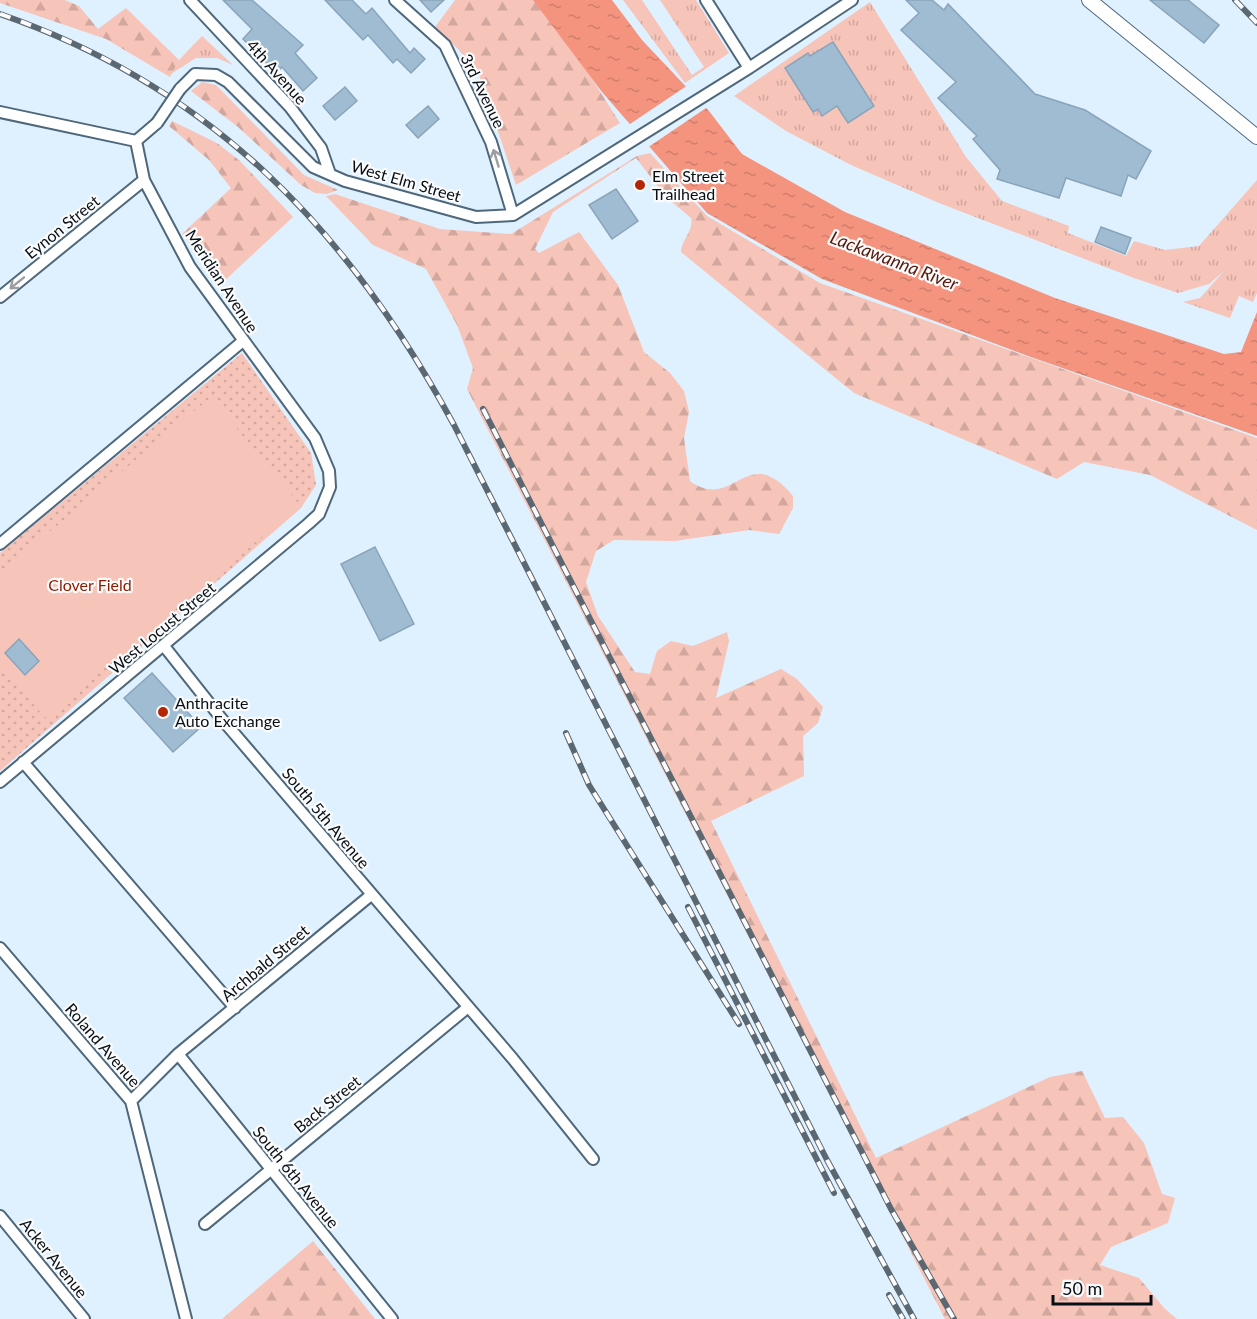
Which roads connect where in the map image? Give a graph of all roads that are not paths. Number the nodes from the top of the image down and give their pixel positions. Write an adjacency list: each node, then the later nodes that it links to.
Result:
1 (190, 0): 10 (street, 4th Avenue)
2 (395, 0): 12 (street, 3rd Avenue, one-way to 2)
3 (706, 0): 6 (street)
4 (852, 0): 6 (street, West Elm Street)
5 (1089, 0): 8 (street)
6 (749, 68): 12 (street, West Elm Street)
7 (0, 112): 9 (street)
8 (1257, 137)
9 (136, 141): 10 (street, West Elm Street, bridge); 11 (street, Meridian Avenue)
10 (330, 174): 12 (street, West Elm Street)
11 (144, 180): 13 (street, Eynon Street, one-way to 13); 14 (street, Meridian Avenue)
12 (513, 214)
13 (0, 297)
14 (243, 341): 15 (street, Meridian Avenue); 16 (street)
15 (330, 487): 17 (street, West Locust Street)
16 (0, 544)
17 (164, 646): 18 (street, West Locust Street); 20 (street, South 5th Avenue)
18 (23, 762): 19 (street, West Locust Street); 22 (street)
19 (0, 782)
20 (371, 895): 22 (street, Archbald Street); 23 (street, South 5th Avenue)
21 (0, 948): 25 (street, Roland Avenue)
22 (235, 1008): 24 (street, Archbald Street)
23 (467, 1008): 26 (street, South 5th Avenue); 27 (street, Back Street)
24 (178, 1053): 25 (street, Archbald Street); 27 (street, South 6th Avenue)
25 (131, 1101): 31 (street, Roland Avenue)
26 (593, 1159)
27 (271, 1170): 29 (street, Back Street); 32 (street, South 6th Avenue)
28 (0, 1216): 30 (street, Acker Avenue)
29 (205, 1224)
30 (84, 1319)
31 (186, 1319)
32 (392, 1319)

